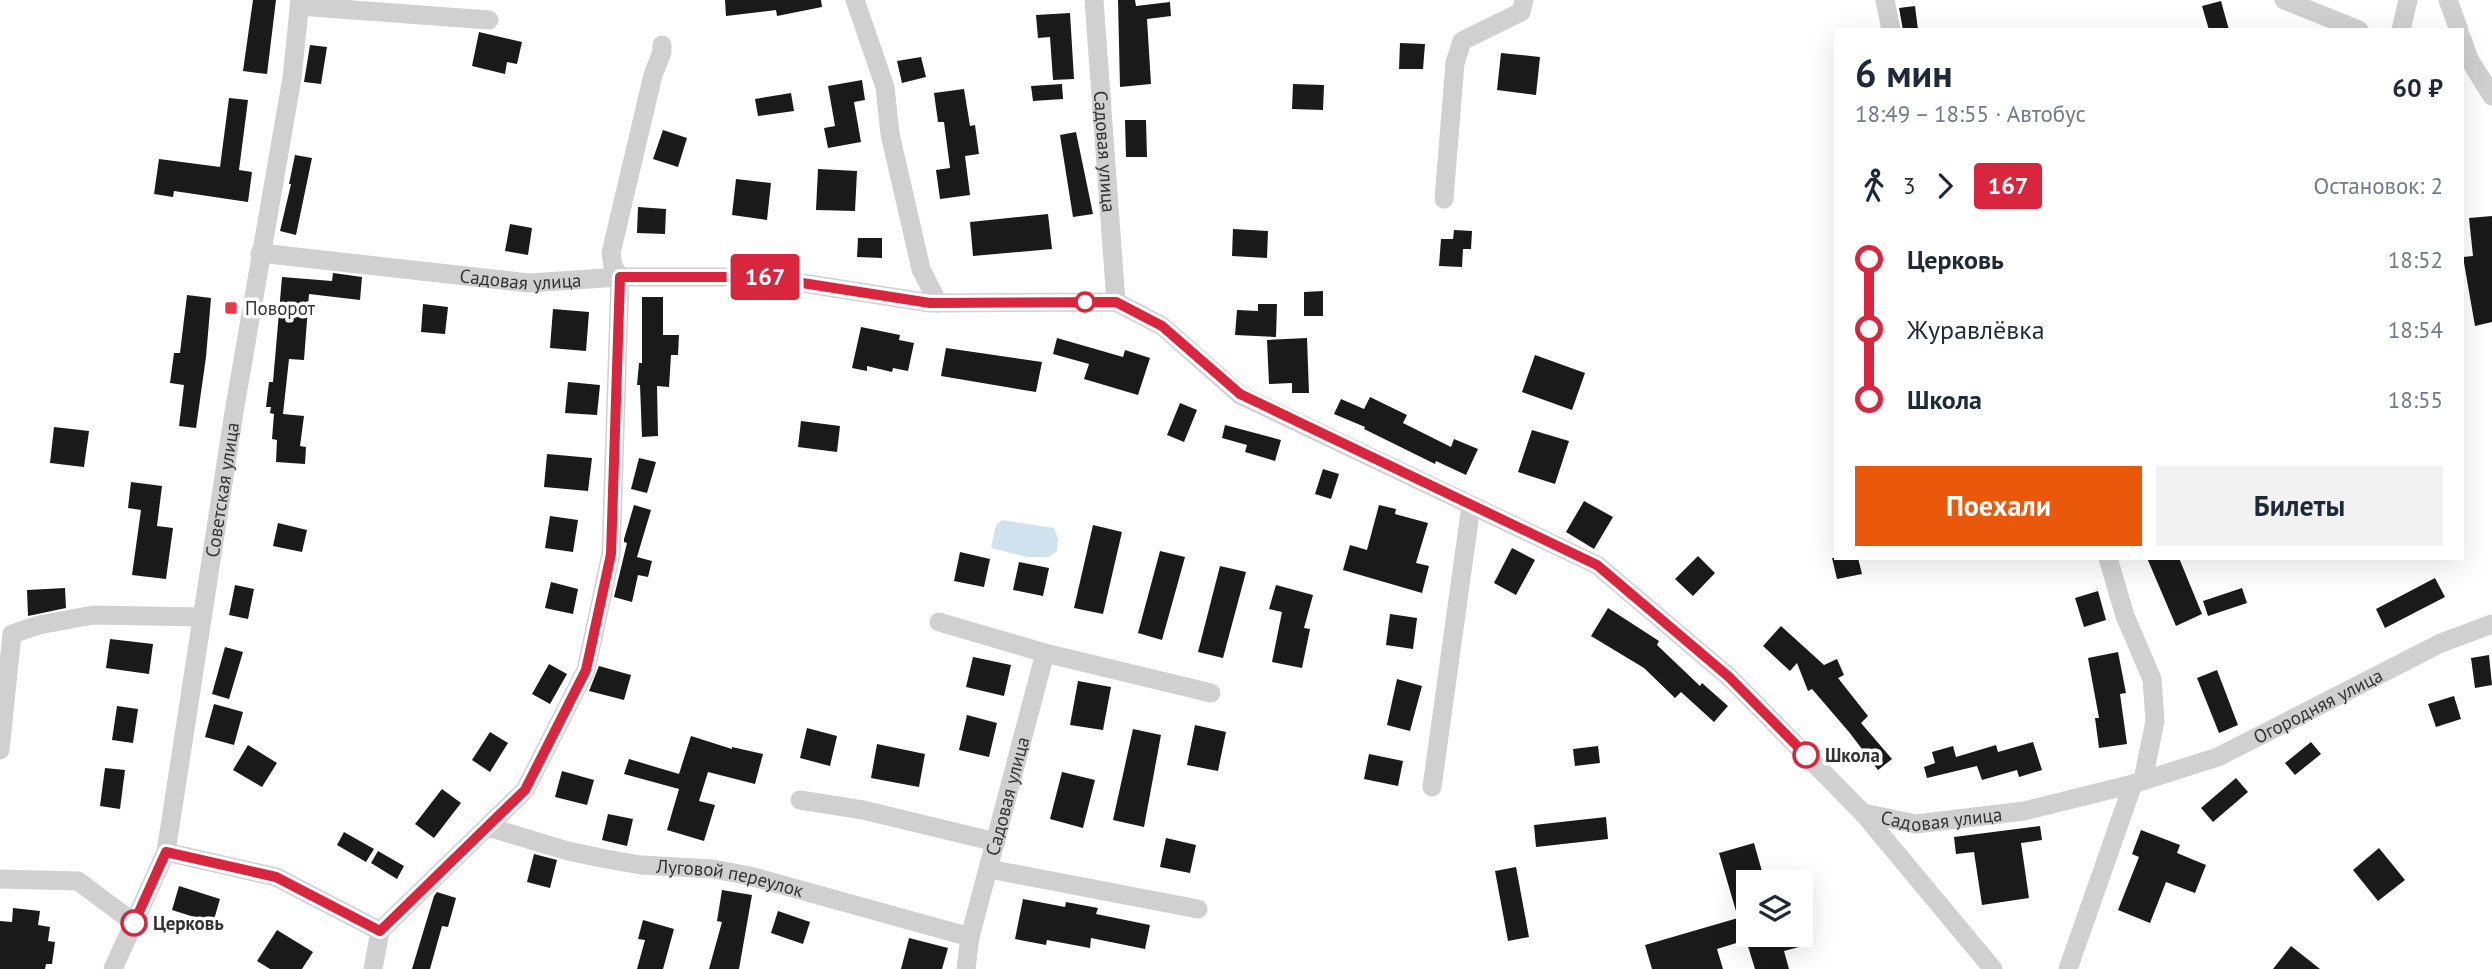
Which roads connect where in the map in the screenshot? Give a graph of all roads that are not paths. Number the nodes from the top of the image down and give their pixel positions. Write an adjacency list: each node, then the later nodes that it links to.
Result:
1 (855, 0): 22 (street)
2 (1094, 0): 21 (street, Садовая улица)
3 (1524, 0): 18 (street)
4 (1885, 0): 10 (street)
5 (2284, 0): 11 (street)
6 (2408, 0): 12 (street)
7 (2448, 0): 13 (street)
8 (300, 3): 9 (street); 19 (street, Советская улица)
9 (489, 20)
10 (1891, 28)
11 (2354, 28)
12 (2401, 28)
13 (2458, 28)
14 (662, 45): 20 (street)
15 (2464, 45): 16 (street)
16 (2470, 68): 17 (street)
17 (2492, 96)
18 (1444, 199)
19 (260, 253): 20 (street, Садовая улица); 25 (street, Советская улица)
20 (620, 277): 22 (street, Садовая улица); 35 (street)
21 (1116, 302): 22 (street, Садовая улица); 23 (street, Садовая улица)
22 (938, 303)
23 (1471, 506): 32 (street); 34 (street, Садовая улица)
24 (2109, 560): 31 (street)
25 (202, 617): 30 (street); 37 (street, Советская улица)
26 (939, 622): 28 (street)
27 (2492, 624): 31 (street, Огородняя улица)
28 (1045, 653): 29 (street); 36 (street, Садовая улица)
29 (1211, 693)
30 (0, 750)
31 (2138, 782): 34 (street, Садовая улица); 48 (street)
32 (1432, 787)
33 (800, 800): 36 (street)
34 (1863, 813): 47 (street)
35 (488, 827): 42 (street); 43 (street, Луговой переулок)
36 (996, 842): 38 (street, Садовая улица)
37 (166, 852): 41 (street, Советская улица); 42 (street)
38 (989, 869): 40 (street); 43 (street, Садовая улица)
39 (0, 879): 41 (street)
40 (1198, 909)
41 (134, 923): 44 (street, Советская улица)
42 (380, 931): 45 (street)
43 (970, 937): 46 (street, Садовая улица)
44 (113, 969)
45 (373, 969)
46 (966, 969)
47 (1993, 969)
48 (2068, 969)

